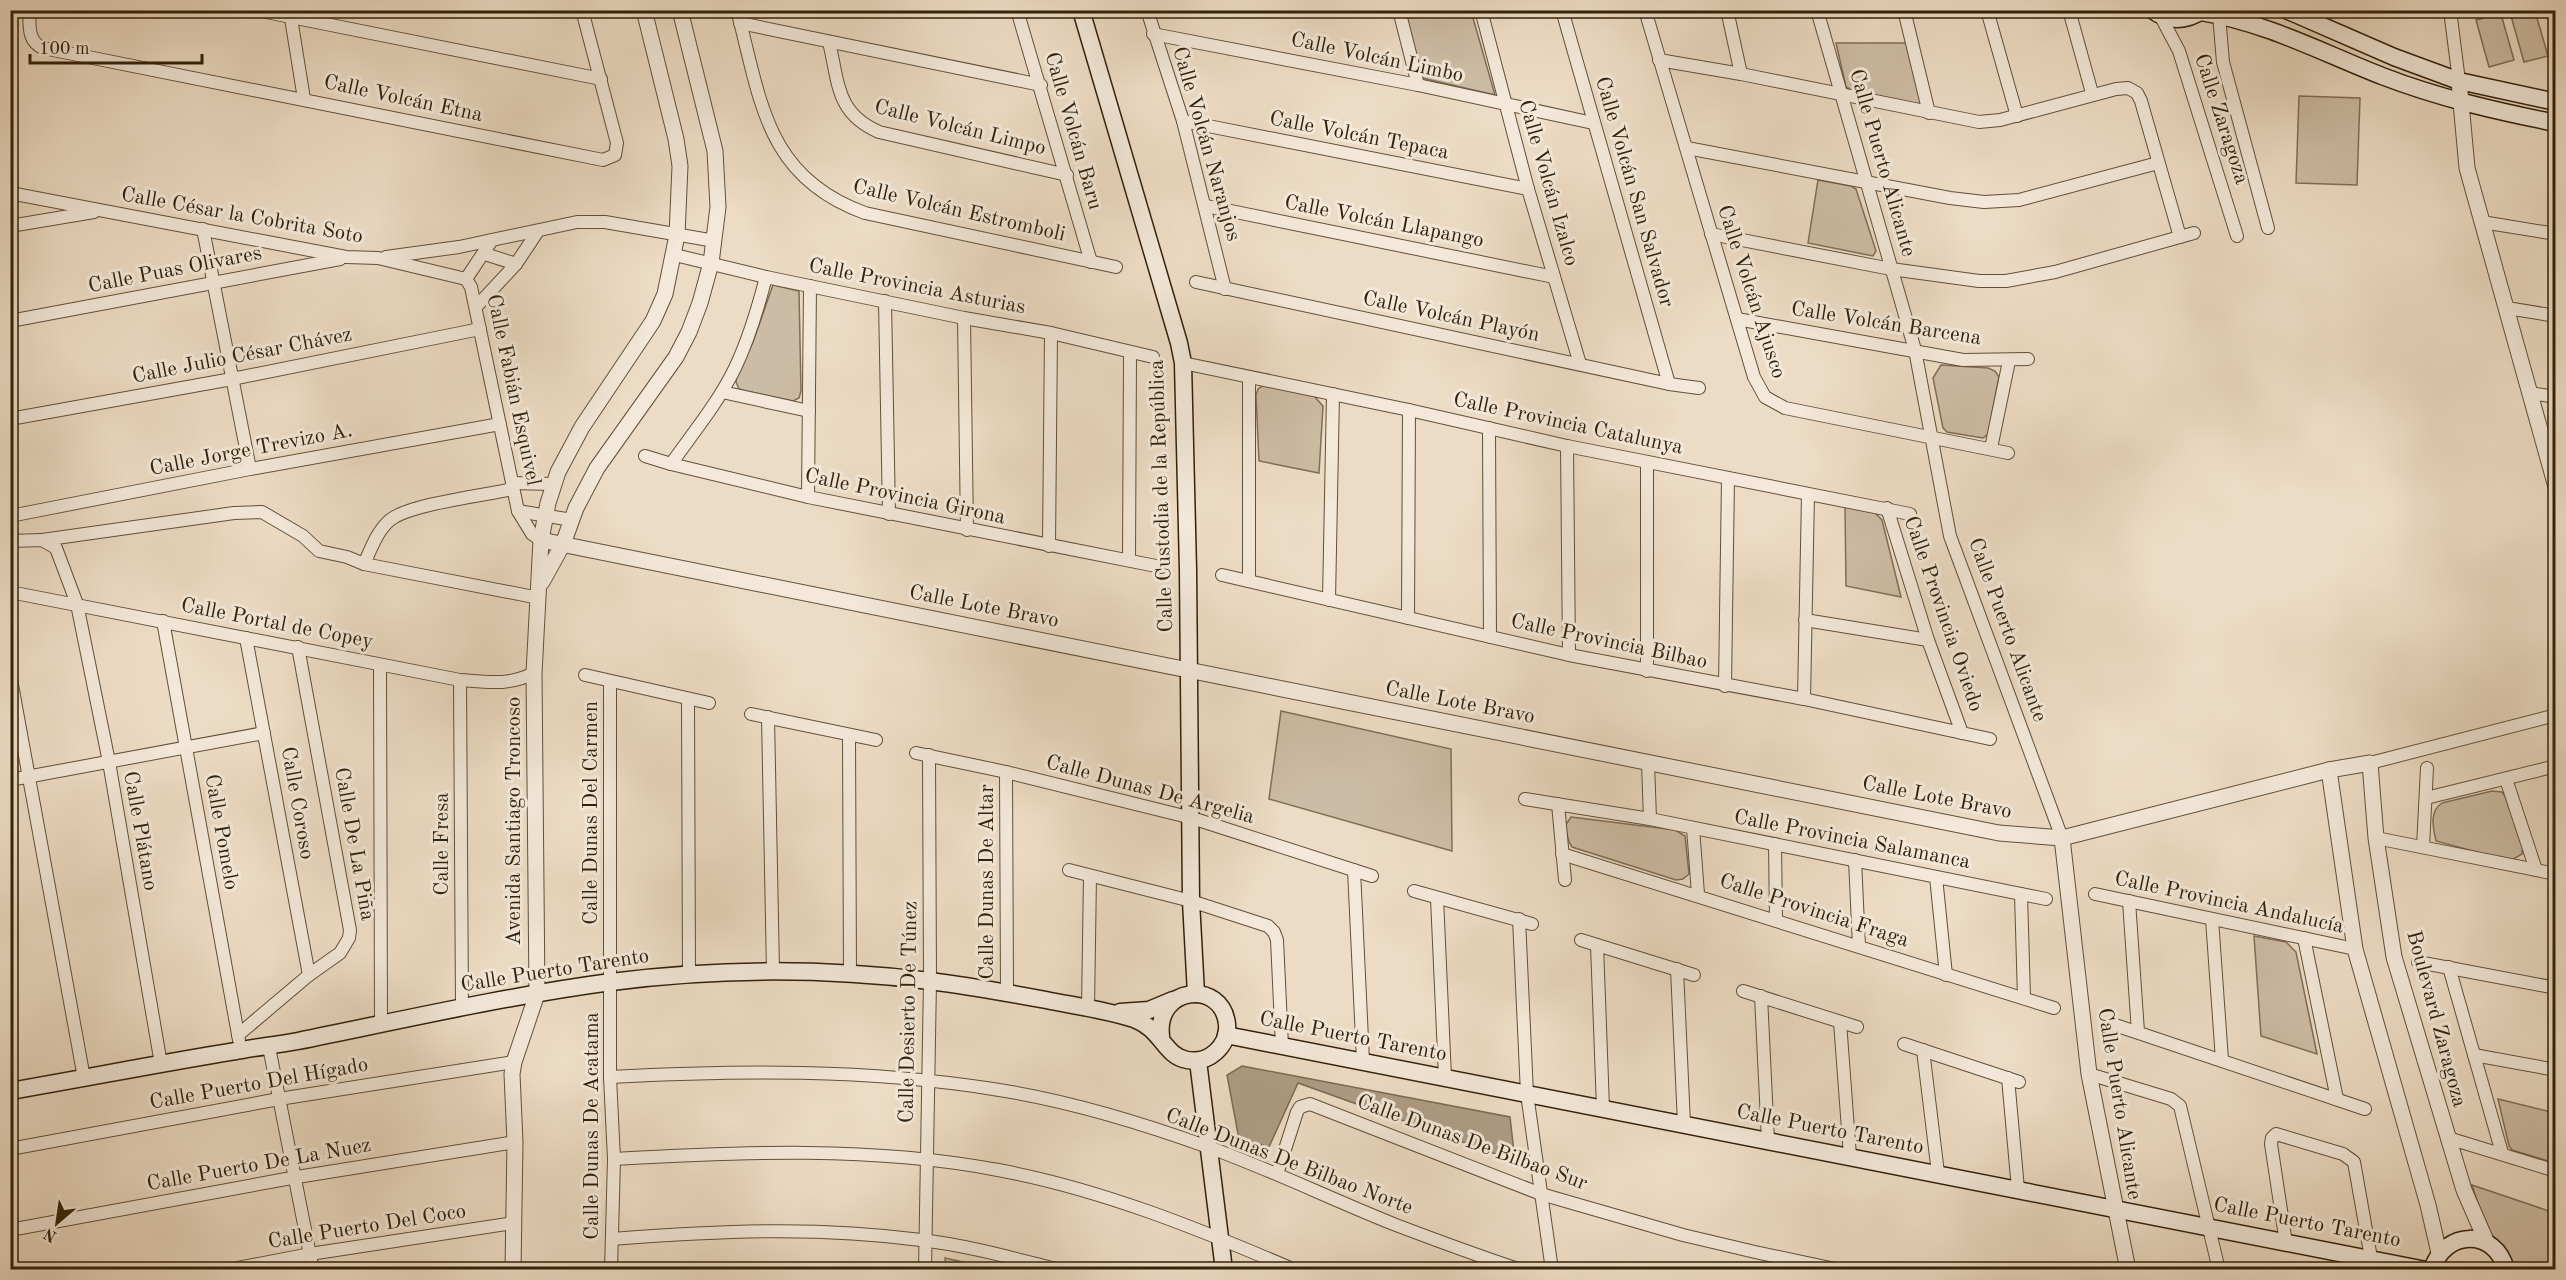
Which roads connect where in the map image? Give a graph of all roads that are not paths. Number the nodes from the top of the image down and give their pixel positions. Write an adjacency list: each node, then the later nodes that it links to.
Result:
1 (29, 10): 35 (street, Calle Volcán Etna)
2 (256, 10): 21 (street)
3 (582, 10): 29 (street, Calle Volcán Etna)
4 (644, 10): 58 (street, Avenida Santiago Troncoso)
5 (680, 10): 64 (street, Avenida Santiago Troncoso)
6 (1017, 10): 31 (street, Calle Volcán Baru)
7 (1081, 10): 95 (main road, Calle Custodia de la República)
8 (1146, 10): 25 (street, Calle Volcán Naranjos)
9 (1399, 10): 32 (street)
10 (1481, 10): 38 (street, Calle Volcán Izalco)
11 (1562, 10): 42 (street, Calle Volcán San Salvador)
12 (1645, 10): 27 (street, Calle Volcán Ajusco)
13 (1727, 10): 28 (street)
14 (1817, 10): 34 (street, Calle Puerto Alicante)
15 (1904, 10): 39 (street)
16 (1987, 10): 40 (street)
17 (2069, 10): 33 (street)
18 (2286, 10): 30 (main road)
19 (2451, 10): 30 (street)
20 (2202, 11): 22 (main road); 23 (main road)
21 (290, 14): 29 (street); 35 (street)
22 (2156, 14): 61 (street, Calle Zaragoza)
23 (2219, 15): 37 (main road); 54 (street, Calle Zaragoza)
24 (738, 17): 26 (street); 69 (street, Calle Volcán Estromboli)
25 (1153, 34): 32 (street, Calle Volcán Limbo); 41 (street, Calle Volcán Naranjos)
26 (829, 42): 31 (street); 46 (street, Calle Volcán Limpo)
27 (1659, 60): 28 (street); 44 (street, Calle Volcán Ajusco)
28 (1741, 74): 34 (street)
29 (601, 79): 35 (street, Calle Volcán Etna)
30 (2459, 81): 36 (main road); 37 (street)
31 (1041, 85): 46 (street, Calle Volcán Baru)
32 (1418, 85): 38 (street, Calle Volcán Limbo)
33 (2092, 93): 40 (street); 45 (street)
34 (1839, 95): 39 (street); 47 (street, Calle Puerto Alicante)
35 (304, 99)
36 (2556, 102)
37 (2460, 103): 43 (main road); 52 (street)
38 (1505, 105): 42 (street, Calle Volcán Limbo); 48 (street, Calle Volcán Izalco)
39 (1929, 113): 40 (street)
40 (2017, 116)
41 (1183, 121): 48 (street, Calle Volcán Tepaca); 50 (street, Calle Volcán Naranjos)
42 (1593, 123): 99 (street, Calle Volcán San Salvador)
43 (2555, 124)
44 (1687, 148): 47 (street); 59 (street, Calle Volcán Ajusco)
45 (2158, 163): 47 (street); 62 (street)
46 (1067, 175): 69 (street, Calle Volcán Baru)
47 (1866, 182): 73 (street, Calle Puerto Alicante)
48 (1528, 189): 75 (street, Calle Volcán Izalco)
49 (10, 193): 51 (street, Calle César la Cobrita Soto)
50 (1206, 206): 75 (street, Calle Volcán Llapango); 80 (street, Calle Volcán Naranjos)
51 (101, 211): 53 (street); 55 (street, Calle César la Cobrita Soto)
52 (2482, 222): 60 (street); 83 (street)
53 (10, 226)
54 (2268, 228)
55 (203, 229): 67 (street, Calle César la Cobrita Soto); 78 (street)
56 (538, 231): 58 (street); 63 (street); 71 (street)
57 (2194, 233): 62 (street)
58 (677, 234): 64 (street); 66 (street, Avenida Santiago Troncoso)
59 (1711, 234): 73 (street); 86 (street, Calle Volcán Ajusco)
60 (2556, 234)
61 (2237, 236)
62 (2180, 237): 73 (street)
63 (492, 240): 65 (street); 68 (street)
64 (715, 241): 70 (street, Avenida Santiago Troncoso)
65 (485, 254): 71 (street); 76 (street)
66 (675, 255): 70 (street, Calle Provincia Asturias); 120 (street, Avenida Santiago Troncoso)
67 (346, 257): 68 (street, Calle César la Cobrita Soto); 78 (street, Calle Puas Olivares)
68 (378, 258): 76 (street, Calle César la Cobrita Soto)
69 (1091, 262): 72 (street, Calle Volcán Estromboli)
70 (711, 263): 74 (street, Calle Provincia Asturias); 130 (street, Avenida Santiago Troncoso)
71 (516, 264): 82 (street)
72 (1116, 267)
73 (1891, 269): 90 (street, Calle Puerto Alicante)
74 (766, 277): 79 (street, Calle Provincia Asturias); 101 (street)
75 (1554, 277): 96 (street, Calle Volcán Izalco)
76 (466, 279): 82 (street, Calle Fabián Esquivel)
77 (1196, 282): 80 (street, Calle Volcán Playón)
78 (213, 283): 87 (street, Calle Puas Olivares); 98 (street)
79 (810, 286): 81 (street, Calle Provincia Asturias); 106 (street)
80 (1225, 289): 96 (street, Calle Volcán Playón)
81 (885, 302): 85 (street, Calle Provincia Asturias); 126 (street)
82 (476, 307): 88 (street, Calle Fabián Esquivel)
83 (2507, 308): 84 (street); 102 (street)
84 (2556, 316)
85 (964, 318): 89 (street, Calle Provincia Asturias); 131 (street)
86 (1737, 319): 90 (street, Calle Volcán Barcena); 110 (street, Calle Volcán Ajusco)
87 (10, 321)
88 (480, 329): 98 (street, Calle Julio César Chávez); 108 (street, Calle Fabián Esquivel)
89 (1051, 333): 91 (street, Calle Provincia Asturias); 136 (street)
90 (1915, 350): 94 (street, Calle Volcán Barcena); 110 (street, Calle Puerto Alicante)
91 (1130, 353): 92 (street, Calle Provincia Asturias); 137 (street)
92 (1153, 357)
93 (2028, 359): 94 (street, Calle Volcán Barcena)
94 (2008, 361): 112 (street)
95 (1183, 363): 97 (street, Calle Provincia Catalunya); 155 (main road, Calle Custodia de la República)
96 (1580, 364): 99 (street, Calle Volcán Playón)
97 (1249, 377): 103 (street, Calle Provincia Catalunya); 141 (street)
98 (232, 379): 107 (street, Calle Julio César Chávez); 117 (street)
99 (1669, 384): 100 (street, Calle Volcán Playón)
100 (1699, 388)
101 (722, 392): 106 (street); 116 (street)
102 (2530, 393): 104 (street); 119 (street)
103 (1333, 394): 105 (street, Calle Provincia Catalunya); 144 (street)
104 (2556, 398)
105 (1408, 410): 109 (street, Calle Provincia Catalunya); 146 (street)
106 (809, 411): 123 (street)
107 (10, 419)
108 (500, 424): 117 (street, Calle Jorge Trevizo A.); 121 (street, Calle Fabián Esquivel)
109 (1489, 428): 111 (street, Calle Provincia Catalunya); 149 (street)
110 (1932, 437): 112 (street, Calle Volcán Ajusco); 193 (street, Calle Puerto Alicante)
111 (1567, 446): 115 (street, Calle Provincia Catalunya); 153 (street)
112 (1991, 448): 113 (street, Calle Volcán Ajusco)
113 (2008, 453)
114 (645, 456): 116 (street, Calle Provincia Girona)
115 (1647, 462): 118 (street, Calle Provincia Catalunya); 156 (street)
116 (671, 464): 123 (street, Calle Provincia Girona)
117 (250, 469): 128 (street, Calle Jorge Trevizo A.)
118 (1728, 478): 122 (street, Calle Provincia Catalunya); 162 (street)
119 (2555, 481)
120 (553, 484): 121 (street); 129 (street, Avenida Santiago Troncoso)
121 (513, 486): 125 (street, Calle Fabián Esquivel); 138 (street)
122 (1808, 495): 124 (street, Calle Provincia Catalunya); 147 (street)
123 (808, 497): 126 (street, Calle Provincia Girona)
124 (1887, 508): 127 (street, Calle Provincia Catalunya); 151 (street, Calle Provincia Oviedo)
125 (518, 511): 129 (street); 133 (street)
126 (889, 514): 131 (street, Calle Provincia Girona)
127 (1910, 514)
128 (10, 516)
129 (546, 516): 130 (street); 133 (street, Avenida Santiago Troncoso)
130 (572, 520): 135 (street, Avenida Santiago Troncoso)
131 (967, 530): 136 (street, Calle Provincia Girona)
132 (42, 540): 134 (street); 138 (street); 145 (street, Calle Plátano)
133 (541, 540): 135 (street, Calle Lote Bravo); 142 (street, Avenida Santiago Troncoso)
134 (10, 541)
135 (563, 544): 142 (street, Avenida Santiago Troncoso); 155 (street, Calle Lote Bravo)
136 (1049, 546): 137 (street, Calle Provincia Girona)
137 (1129, 560): 139 (street, Calle Provincia Girona)
138 (364, 564): 142 (street)
139 (1161, 567)
140 (1222, 575): 141 (street, Calle Provincia Bilbao)
141 (1249, 581): 144 (street, Calle Provincia Bilbao)
142 (540, 591): 157 (street, Avenida Santiago Troncoso)
143 (10, 592): 145 (street, Calle Portal de Copey)
144 (1329, 600): 146 (street, Calle Provincia Bilbao)
145 (77, 604): 148 (street, Calle Portal de Copey); 177 (street, Calle Plátano)
146 (1408, 618): 149 (street, Calle Provincia Bilbao)
147 (1804, 620): 151 (street); 164 (street)
148 (163, 621): 150 (street, Calle Portal de Copey); 174 (street, Calle Pomelo)
149 (1490, 637): 153 (street, Calle Provincia Bilbao)
150 (246, 638): 152 (street, Calle Portal de Copey); 169 (street, Calle Coroso)
151 (1928, 640): 170 (street, Calle Provincia Oviedo)
152 (298, 647): 154 (street, Calle Portal de Copey); 230 (street, Calle De La Piña)
153 (1569, 655): 156 (street, Calle Provincia Bilbao)
154 (380, 665): 160 (street, Calle Portal de Copey); 248 (street)
155 (1189, 670): 178 (street, Calle Lote Bravo); 190 (main road, Calle Custodia de la República)
156 (1647, 671): 162 (street, Calle Provincia Bilbao)
157 (534, 673): 160 (street, Calle Portal de Copey); 238 (street, Avenida Santiago Troncoso)
158 (10, 674): 184 (street)
159 (585, 675): 161 (street, Calle Dunas Del Carmen)
160 (460, 680): 243 (street, Calle Fresa)
161 (610, 681): 163 (street, Calle Dunas Del Carmen); 234 (street, Calle Dunas Del Carmen)
162 (1725, 686): 164 (street, Calle Provincia Bilbao)
163 (688, 699): 165 (street, Calle Dunas Del Carmen); 229 (street)
164 (1804, 699): 170 (street, Calle Provincia Bilbao)
165 (709, 704)
166 (751, 714): 168 (street)
167 (2556, 715): 179 (street)
168 (768, 717): 171 (street); 227 (street)
169 (264, 733): 174 (street); 230 (street, Calle Coroso)
170 (1962, 733): 172 (street, Calle Provincia Bilbao)
171 (849, 735): 173 (street); 228 (street)
172 (1990, 739)
173 (876, 740)
174 (186, 748): 177 (street); 254 (street, Calle Pomelo)
175 (916, 753): 176 (street, Calle Dunas De Argelia)
176 (929, 755): 183 (street, Calle Dunas De Argelia); 233 (street, Calle Desierto De Túnez)
177 (109, 762): 184 (street); 264 (street, Calle Plátano)
178 (1648, 763): 191 (street); 193 (street, Calle Lote Bravo)
179 (2370, 763): 182 (street, Calle Lote Bravo); 194 (street, Boulevard Zaragoza)
180 (2556, 766): 185 (street)
181 (2427, 768): 187 (street)
182 (2330, 770): 193 (street, Calle Lote Bravo); 223 (street)
183 (1006, 772): 190 (street, Calle Dunas De Argelia); 237 (street, Calle Dunas De Altar)
184 (29, 776): 186 (street); 269 (street)
185 (2506, 779): 187 (street); 201 (street)
186 (10, 780)
187 (2426, 798): 196 (street)
188 (1526, 799): 189 (street, Calle Provincia Salamanca)
189 (1558, 804): 191 (street, Calle Provincia Salamanca); 197 (street)
190 (1192, 818): 200 (street, Calle Dunas De Argelia); 213 (main road, Calle Custodia de la República)
191 (1650, 819): 192 (street, Calle Provincia Salamanca)
192 (1693, 828): 195 (street, Calle Provincia Salamanca); 208 (street)
193 (2062, 838): 266 (street, Calle Puerto Alicante)
194 (2376, 838): 196 (street); 278 (street, Boulevard Zaragoza)
195 (1775, 844): 198 (street, Calle Provincia Salamanca); 216 (street)
196 (2423, 847): 201 (street)
197 (1562, 854): 206 (street); 208 (street, Calle Provincia Fraga)
198 (1855, 860): 205 (street, Calle Provincia Salamanca); 222 (street)
199 (1069, 870): 203 (street)
200 (1354, 870): 204 (street, Calle Dunas De Argelia); 262 (street)
201 (2536, 870): 202 (street)
202 (2556, 874)
203 (1090, 876): 213 (street); 244 (street)
204 (1372, 876)
205 (1936, 877): 209 (street, Calle Provincia Salamanca); 232 (street)
206 (1565, 880)
207 (1414, 891): 211 (street)
208 (1698, 894): 216 (street, Calle Provincia Fraga)
209 (2021, 894): 212 (street, Calle Provincia Salamanca); 241 (street)
210 (2095, 894): 214 (street, Calle Provincia Andalucía)
211 (1437, 898): 215 (street); 268 (street)
212 (2046, 899)
213 (1191, 901): 239 (main road, Calle Custodia de la República); 256 (street)
214 (2129, 901): 217 (street, Calle Provincia Andalucía); 251 (street)
215 (1519, 919): 218 (street); 272 (street)
216 (1776, 919): 222 (street, Calle Provincia Fraga)
217 (2212, 919): 219 (street, Calle Provincia Andalucía); 261 (street)
218 (1532, 924)
219 (2304, 938): 223 (street, Calle Provincia Andalucía); 274 (street)
220 (1581, 940): 221 (street)
221 (1597, 945): 226 (street); 275 (street)
222 (1858, 946): 232 (street, Calle Provincia Fraga)
223 (2355, 949): 302 (street)
224 (2418, 962): 225 (street)
225 (2449, 967): 235 (street); 259 (street)
226 (1677, 969): 231 (street); 277 (street)
227 (773, 971): 228 (main road, Calle Puerto Tarento); 229 (main road, Calle Puerto Tarento)
228 (850, 973): 233 (main road, Calle Puerto Tarento)
229 (689, 974): 234 (main road, Calle Puerto Tarento)
230 (309, 975): 254 (street, Calle De La Piña)
231 (1694, 975)
232 (1946, 975): 241 (street, Calle Provincia Fraga)
233 (930, 981): 237 (main road, Calle Puerto Tarento); 270 (street, Calle Desierto De Túnez)
234 (612, 982): 238 (main road, Calle Puerto Tarento); 267 (street, Calle Dunas De Acatama)
235 (2556, 988)
236 (1743, 991): 240 (street)
237 (1007, 993): 244 (main road, Calle Puerto Tarento)
238 (537, 994): 243 (main road, Calle Puerto Tarento); 263 (street, Avenida Santiago Troncoso)
239 (1196, 994): 242 (main road); 252 (main road)
240 (1761, 996): 247 (street); 279 (street)
241 (2024, 998): 245 (street, Calle Provincia Fraga)
242 (1174, 1000): 246 (main road, Calle Puerto Tarento); 253 (main road)
243 (462, 1008): 248 (main road, Calle Puerto Tarento)
244 (1088, 1008): 246 (main road, Calle Puerto Tarento)
245 (2054, 1008)
246 (1110, 1013): 253 (main road, Calle Puerto Tarento)
247 (1840, 1022): 250 (street); 284 (street)
248 (381, 1024): 257 (main road, Calle Puerto Tarento)
249 (2115, 1025): 251 (street)
250 (1857, 1027)
251 (2138, 1032): 261 (street)
252 (1226, 1035): 256 (main road, Calle Puerto Tarento); 260 (main road)
253 (1161, 1036): 260 (main road)
254 (239, 1042): 257 (main road, Calle Puerto Tarento); 264 (main road, Calle Puerto Tarento)
255 (1904, 1044): 258 (street)
256 (1282, 1046): 262 (main road, Calle Puerto Tarento)
257 (269, 1047): 273 (street)
258 (1923, 1050): 288 (street); 291 (street)
259 (2474, 1055): 265 (street); 283 (street)
260 (1198, 1060): 281 (main road)
261 (2222, 1060): 274 (street)
262 (1363, 1061): 268 (main road, Calle Puerto Tarento)
263 (514, 1062): 273 (street, Calle Puerto Del Hígado); 280 (street, Avenida Santiago Troncoso)
264 (161, 1064): 269 (main road, Calle Puerto Tarento)
265 (2556, 1070)
266 (2089, 1074): 293 (street, Calle Puerto Alicante); 295 (street)
267 (610, 1077): 270 (street, Calle Dunas De Bilbao Norte); 285 (street, Calle Dunas De Acatama)
268 (1444, 1077): 272 (main road, Calle Puerto Tarento)
269 (84, 1078): 271 (main road, Calle Puerto Tarento)
270 (927, 1080): 281 (street, Calle Dunas De Bilbao Norte); 286 (street, Calle Desierto De Túnez)
271 (10, 1091)
272 (1527, 1094): 275 (main road, Calle Puerto Tarento); 292 (street)
273 (279, 1099): 282 (street, Calle Puerto Del Hígado); 290 (street)
274 (2337, 1100): 276 (street)
275 (1603, 1108): 277 (main road, Calle Puerto Tarento)
276 (2365, 1109)
277 (1684, 1124): 279 (main road, Calle Puerto Tarento)
278 (2448, 1138): 283 (street); 301 (street, Boulevard Zaragoza)
279 (1768, 1141): 284 (main road, Calle Puerto Tarento)
280 (515, 1142): 290 (street, Calle Puerto De La Nuez); 294 (street, Avenida Santiago Troncoso)
281 (1208, 1147): 289 (street, Calle Dunas De Bilbao Norte); 297 (main road)
282 (10, 1149)
283 (2502, 1153): 287 (street)
284 (1850, 1156): 288 (main road, Calle Puerto Tarento)
285 (614, 1159): 286 (street); 298 (street, Calle Dunas De Acatama)
286 (927, 1160): 297 (street); 299 (street, Calle Desierto De Túnez)
287 (2556, 1171)
288 (1938, 1173): 291 (main road, Calle Puerto Tarento)
289 (1277, 1174): 292 (street, Calle Dunas De Bilbao Sur); 313 (street, Calle Dunas De Bilbao Norte)
290 (297, 1177): 296 (street, Calle Puerto De La Nuez); 303 (street)
291 (2018, 1189): 293 (main road, Calle Puerto Tarento)
292 (1540, 1194): 314 (street); 315 (street, Calle Dunas De Bilbao Sur)
293 (2114, 1208): 295 (main road, Calle Puerto Tarento); 316 (street, Calle Puerto Alicante)
294 (513, 1223): 303 (street, Calle Puerto Del Coco); 307 (street, Avenida Santiago Troncoso)
295 (2207, 1226): 300 (main road, Calle Puerto Tarento); 317 (street)
296 (10, 1230)
297 (1219, 1238): 311 (main road); 312 (street)
298 (612, 1239): 299 (street); 308 (street, Calle Dunas De Acatama)
299 (924, 1240): 309 (street, Calle Desierto De Túnez); 310 (street)
300 (2286, 1243): 304 (main road, Calle Puerto Tarento); 304 (street)
301 (2487, 1243): 302 (main road); 320 (main road)
302 (2439, 1253): 319 (main road)
303 (309, 1254): 305 (street, Calle Puerto Del Coco); 306 (street)
304 (2371, 1258): 318 (main road, Calle Puerto Tarento)
305 (227, 1269)
306 (313, 1269)
307 (513, 1269)
308 (611, 1269)
309 (925, 1269)
310 (1060, 1269)
311 (1224, 1269)
312 (1295, 1269)
313 (1521, 1269)
314 (1552, 1269)
315 (1840, 1269)
316 (2128, 1269)
317 (2218, 1269)
318 (2426, 1269)
319 (2432, 1269)
320 (2506, 1269)

